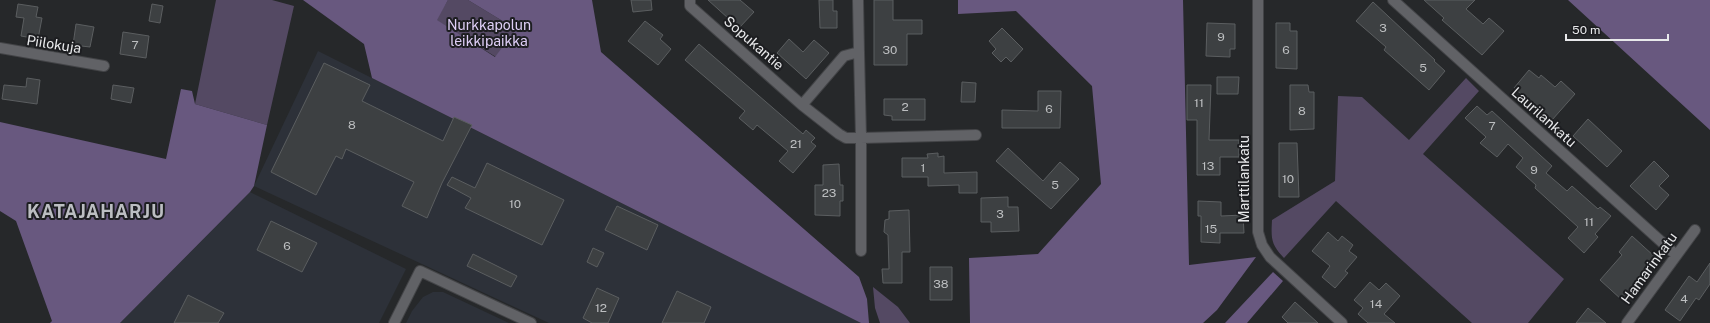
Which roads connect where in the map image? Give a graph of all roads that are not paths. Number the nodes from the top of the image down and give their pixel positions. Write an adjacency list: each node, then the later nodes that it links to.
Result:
1 (690, 0): 8 (street, Sopukantie)
2 (858, 0): 6 (street)
3 (1258, 0): 16 (street, Marttilankatu)
4 (1393, 0): 13 (street, Laurilankatu)
5 (0, 48): 7 (street, Piilokuja)
6 (859, 52): 8 (street); 10 (street)
7 (104, 66)
8 (802, 104): 10 (street, Sopukantie)
9 (976, 136): 10 (street, Sopukantie)
10 (861, 138): 12 (street)
11 (1695, 230): 13 (street, Hamarinkatu)
12 (861, 251)
13 (1675, 254): 17 (street, Hamarinkatu)
14 (394, 323): 15 (street)
15 (531, 323)
16 (1342, 323)
17 (1627, 323)

